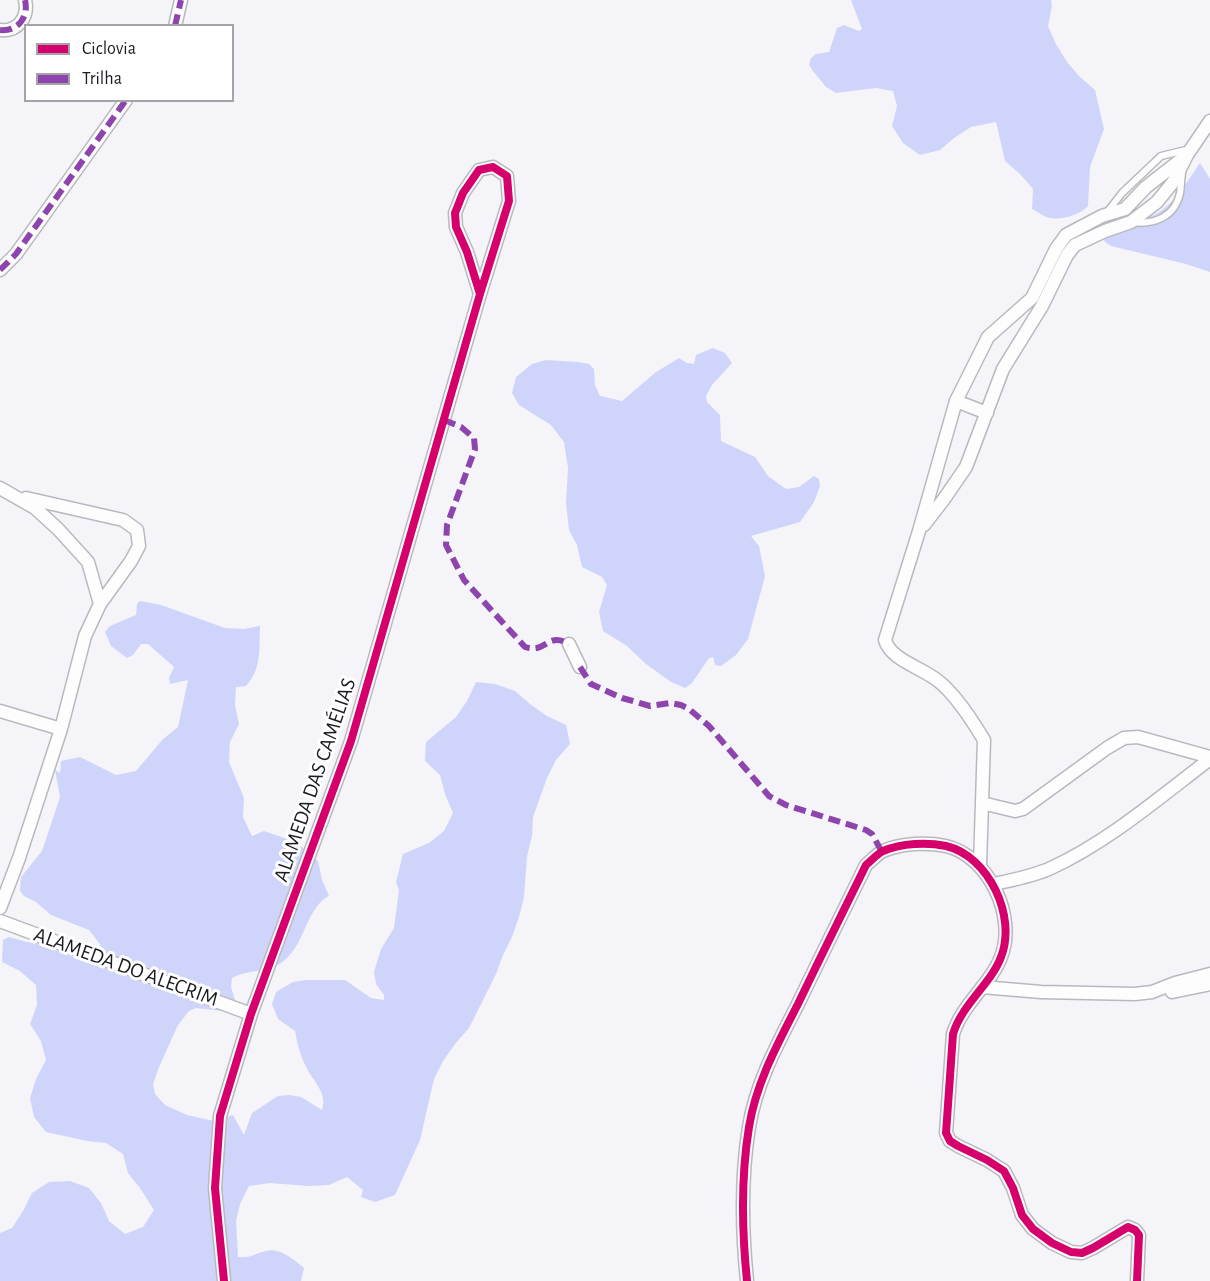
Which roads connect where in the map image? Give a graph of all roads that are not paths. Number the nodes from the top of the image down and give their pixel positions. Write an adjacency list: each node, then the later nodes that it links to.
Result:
1 (25, 0): 4 (street)
2 (181, 0): 3 (street)
3 (175, 24)
4 (0, 30)
5 (125, 102): 8 (street)
6 (1210, 121): 7 (street)
7 (1187, 156): 10 (street); 11 (street)
8 (0, 270)
9 (480, 294): 9 (street, ALAMEDA DAS CAMÉLIAS); 30 (street, ALAMEDA DAS CAMÉLIAS)
10 (956, 401): 11 (street); 14 (street)
11 (987, 413): 14 (street)
12 (0, 488): 13 (street)
13 (12, 495): 15 (street); 15 (street)
14 (919, 531): 21 (street)
15 (100, 604): 19 (street)
16 (569, 644): 17 (street)
17 (580, 667)
18 (0, 711): 19 (street)
19 (62, 729): 24 (street)
20 (1210, 758): 21 (street); 23 (street)
21 (982, 803): 22 (street)
22 (980, 866): 23 (street); 32 (street)
23 (994, 884): 28 (street)
24 (0, 908)
25 (0, 921): 30 (street, ALAMEDA DO ALECRIM)
26 (1210, 974): 29 (street)
27 (1210, 984): 29 (street)
28 (982, 987): 29 (street); 33 (street)
29 (1152, 992)
30 (251, 1014): 31 (street, ALAMEDA DAS CAMÉLIAS)
31 (224, 1281)
32 (747, 1281)
33 (1137, 1281)

